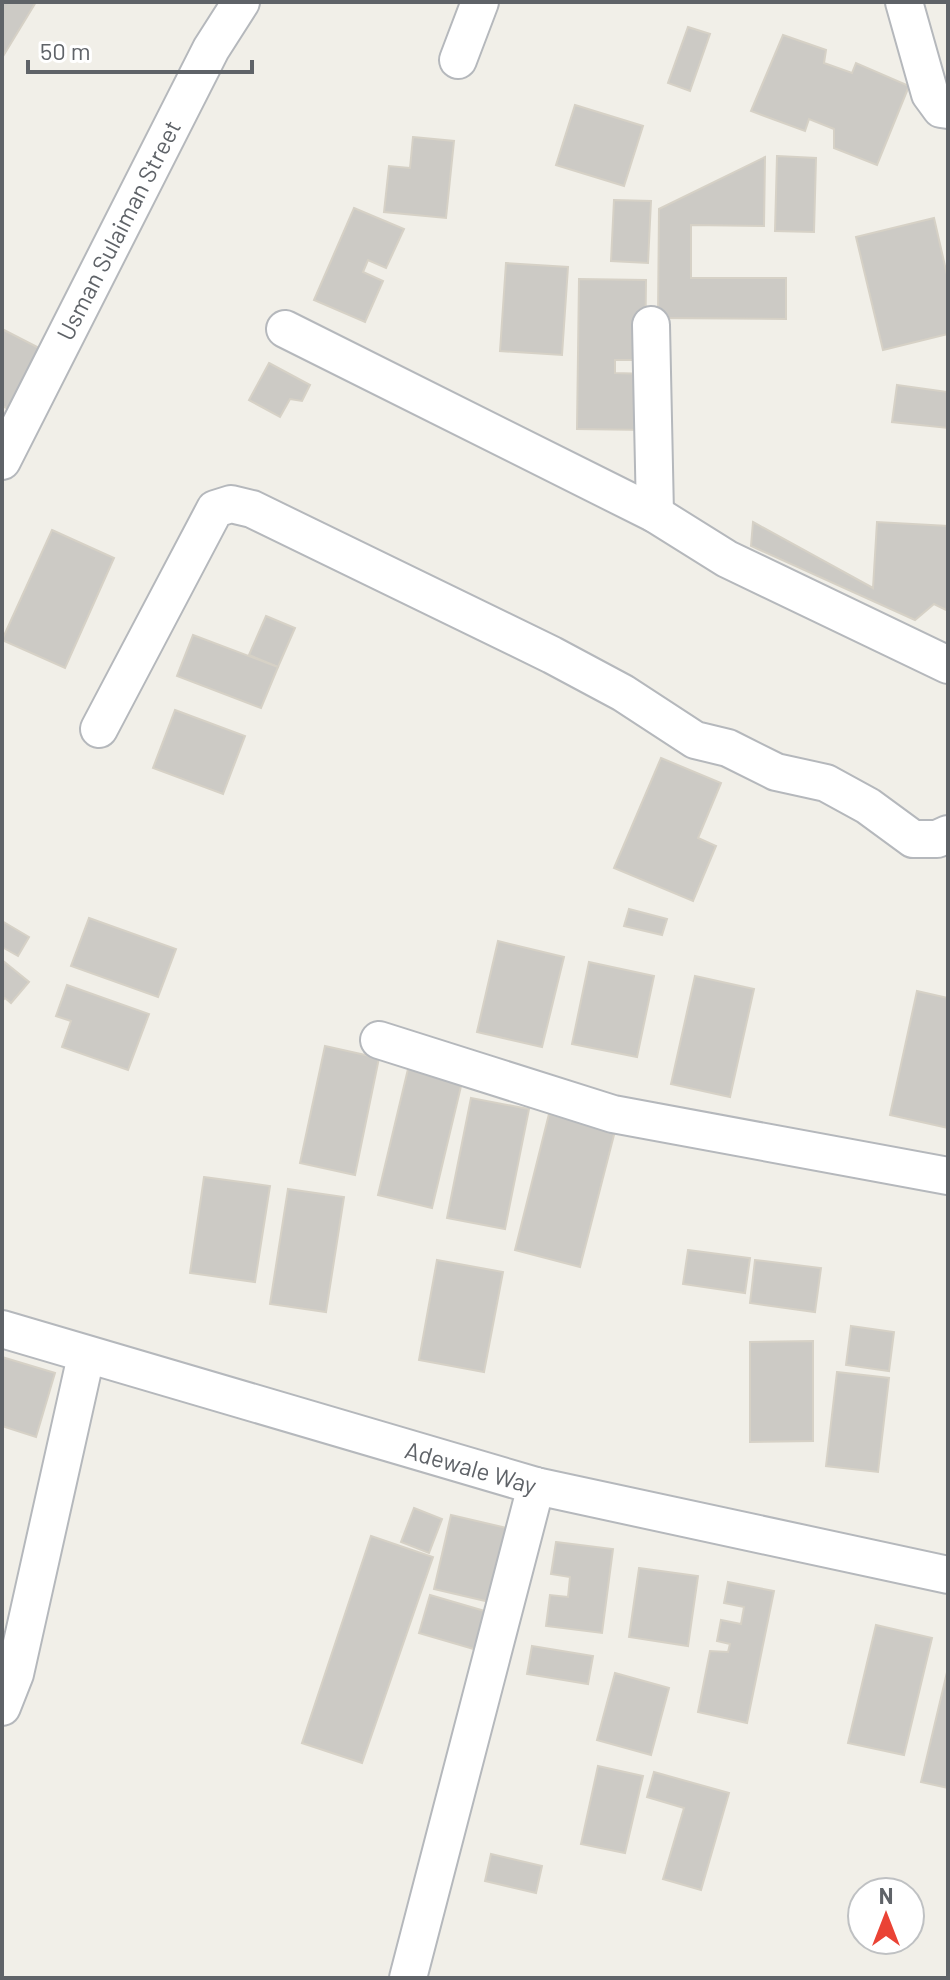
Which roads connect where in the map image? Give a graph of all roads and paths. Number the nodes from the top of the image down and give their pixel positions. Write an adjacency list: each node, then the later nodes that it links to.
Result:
1 (241, 2): 8 (street, Usman Sulaiman Street)
2 (480, 2): 4 (street)
3 (904, 2): 5 (street)
4 (458, 60)
5 (948, 110)
6 (651, 325): 9 (street)
7 (285, 329): 9 (street)
8 (2, 461)
9 (655, 514): 10 (street)
10 (948, 665)
11 (99, 729): 12 (street)
12 (948, 834)
13 (379, 1040): 14 (street)
14 (948, 1176)
15 (2, 1329): 16 (street, Adewale Way)
16 (86, 1356): 17 (street, Adewale Way); 19 (street)
17 (536, 1486): 18 (street, Adewale Way); 20 (street)
18 (948, 1575)
19 (3, 1711)
20 (408, 1978)

